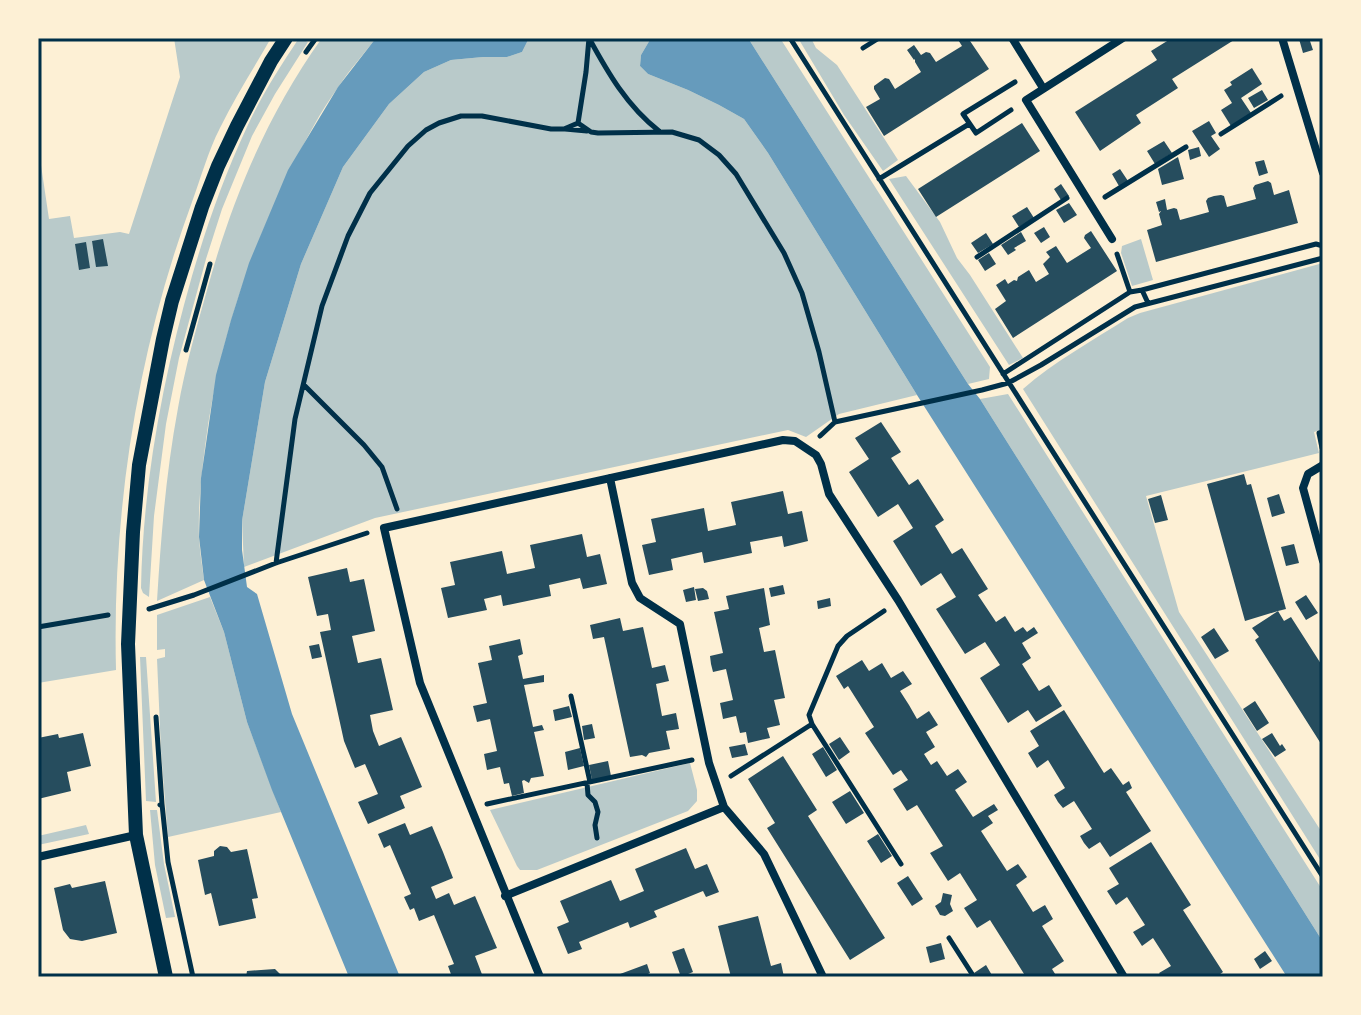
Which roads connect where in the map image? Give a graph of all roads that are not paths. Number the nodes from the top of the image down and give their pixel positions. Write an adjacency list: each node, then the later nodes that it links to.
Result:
1 (286, 38): 12 (street)
2 (1012, 38): 5 (street)
3 (1123, 38): 5 (street)
4 (1282, 38): 6 (street)
5 (1043, 88): 7 (street)
6 (1323, 173)
7 (1112, 239)
8 (1323, 465): 10 (street)
9 (610, 478): 11 (street); 14 (street); 18 (street)
10 (1323, 561)
11 (724, 807): 14 (street); 17 (street)
12 (136, 835): 13 (street); 15 (street)
13 (38, 857)
14 (505, 896): 16 (street)
15 (166, 977)
16 (540, 977)
17 (823, 977)
18 (1124, 977)

